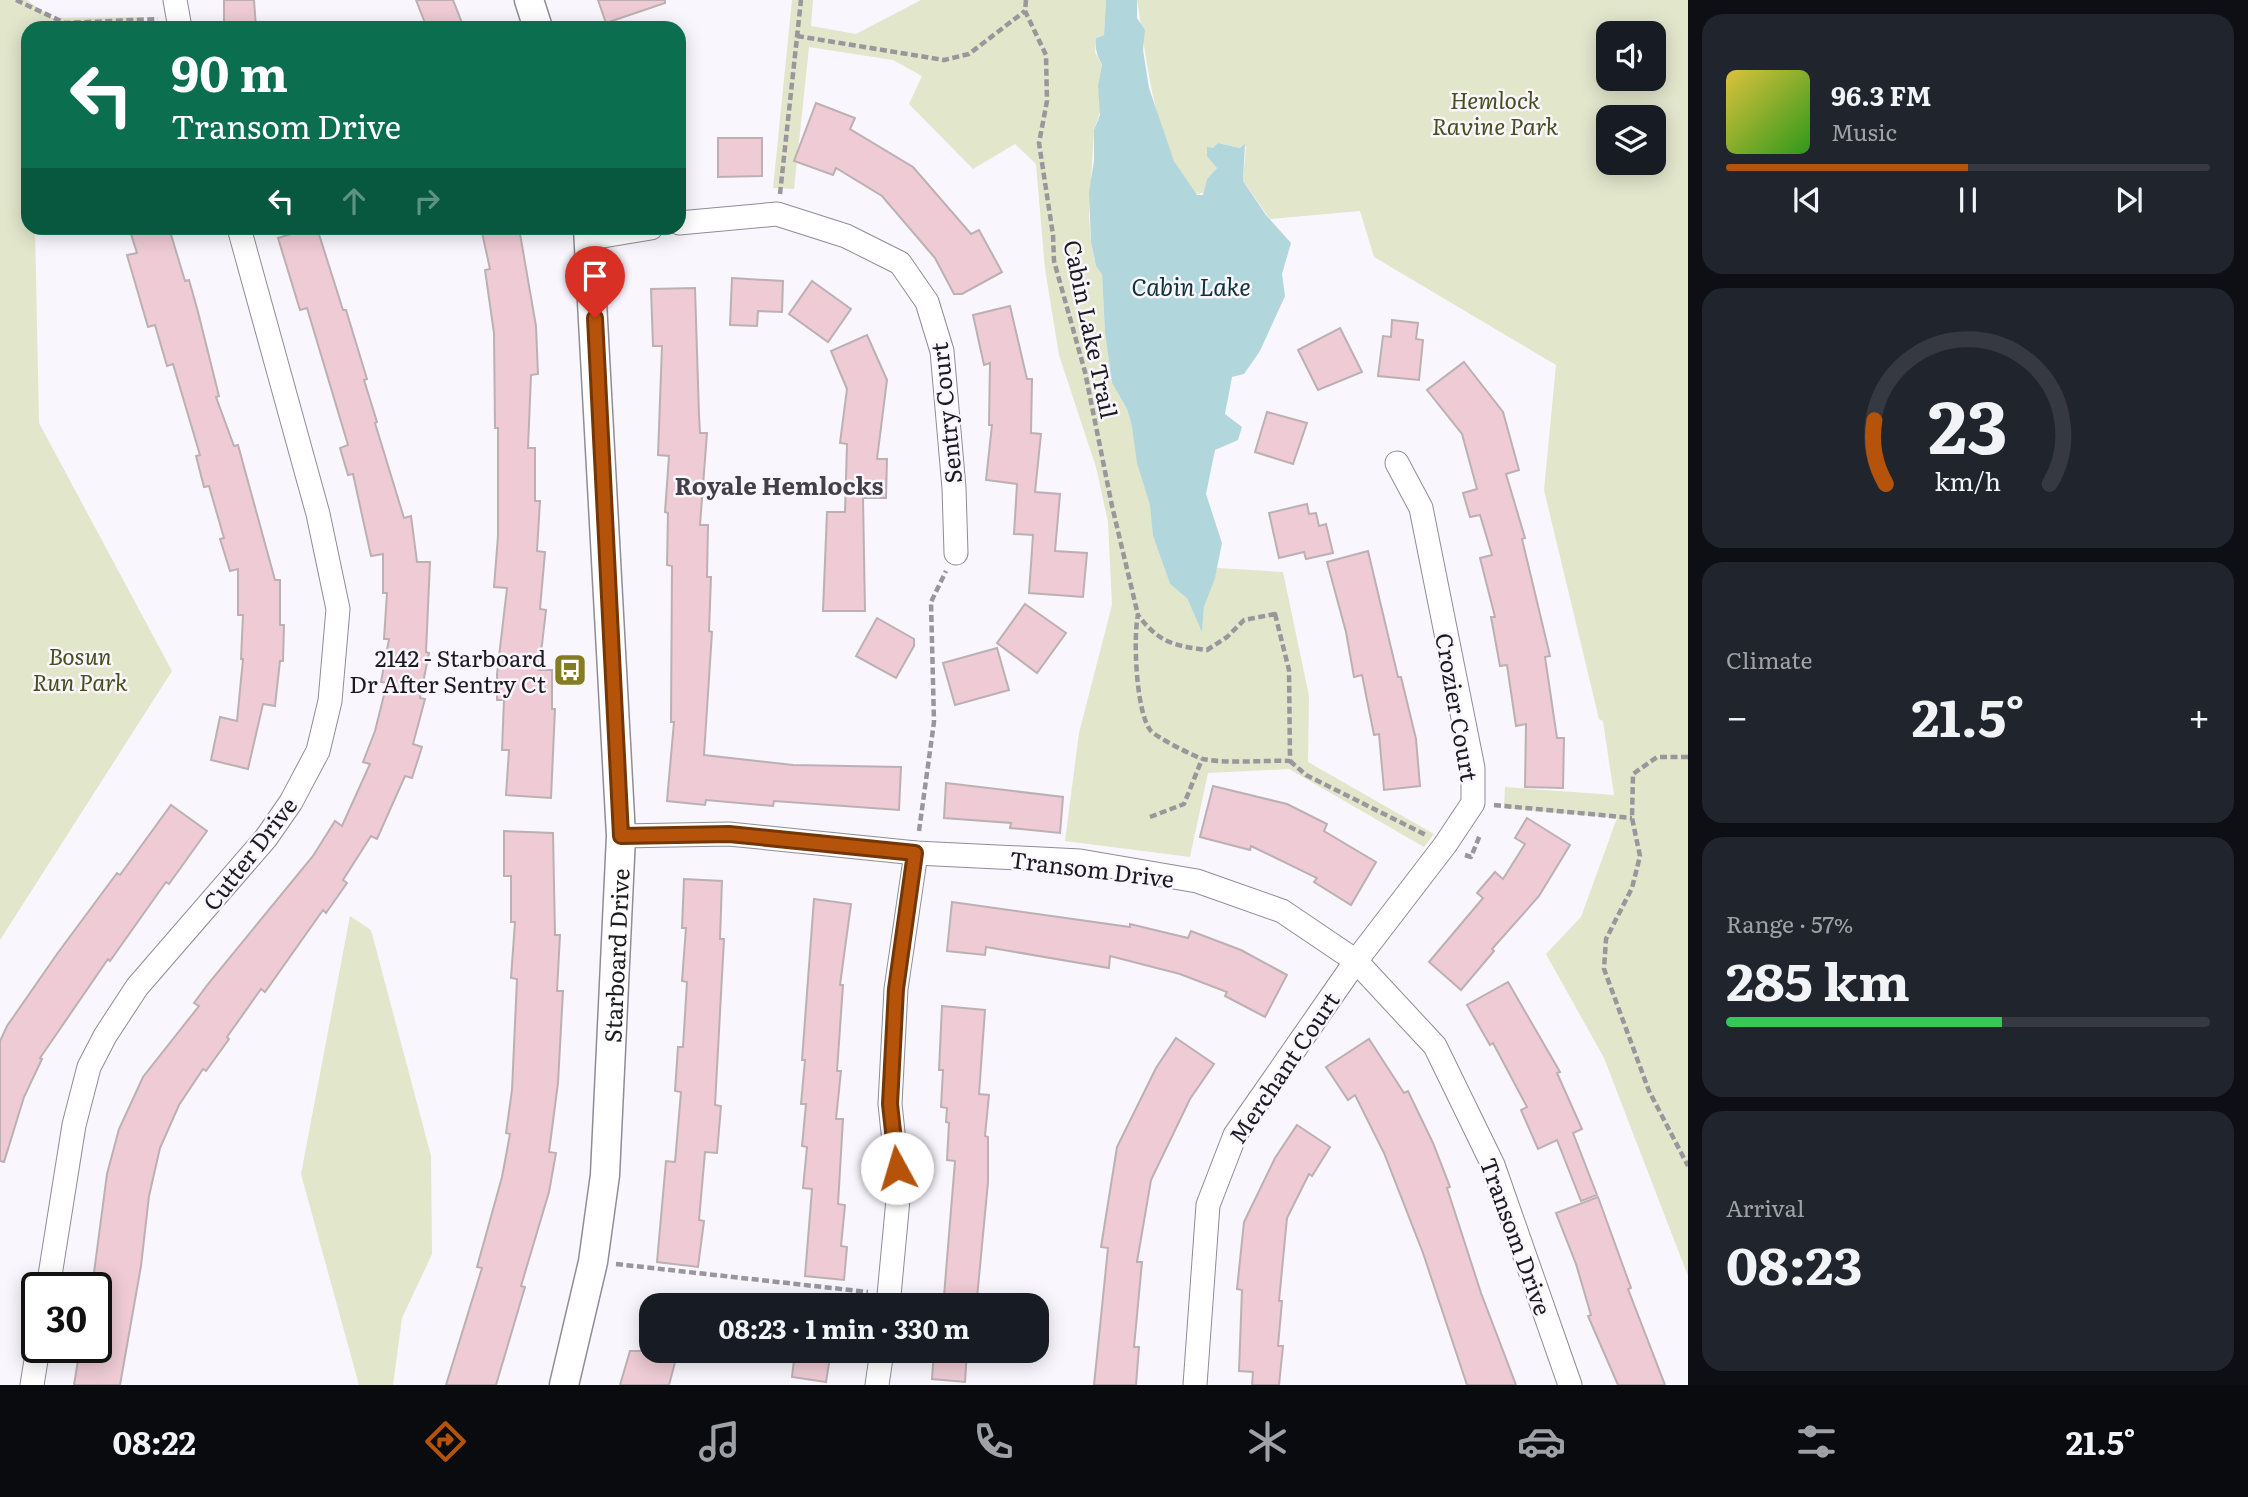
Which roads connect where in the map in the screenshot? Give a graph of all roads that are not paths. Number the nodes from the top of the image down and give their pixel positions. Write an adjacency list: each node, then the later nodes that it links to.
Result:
1 (529, 0): 2 (street)
2 (535, 21)
3 (686, 222): 7 (street, Sentry Court)
4 (241, 235): 11 (street, Cutter Drive)
5 (589, 235): 8 (street, Starboard Drive)
6 (1397, 463): 10 (street, Crozier Court)
7 (956, 553)
8 (621, 836): 9 (street, Transom Drive); 16 (street, Starboard Drive)
9 (915, 853): 10 (street, Transom Drive); 12 (street)
10 (1356, 961): 18 (street, Merchant Court); 19 (street, Transom Drive)
11 (51, 1272)
12 (890, 1293)
13 (36, 1363): 15 (street)
14 (880, 1363): 17 (street)
15 (32, 1385)
16 (564, 1385)
17 (877, 1385)
18 (1195, 1385)
19 (1570, 1385)

